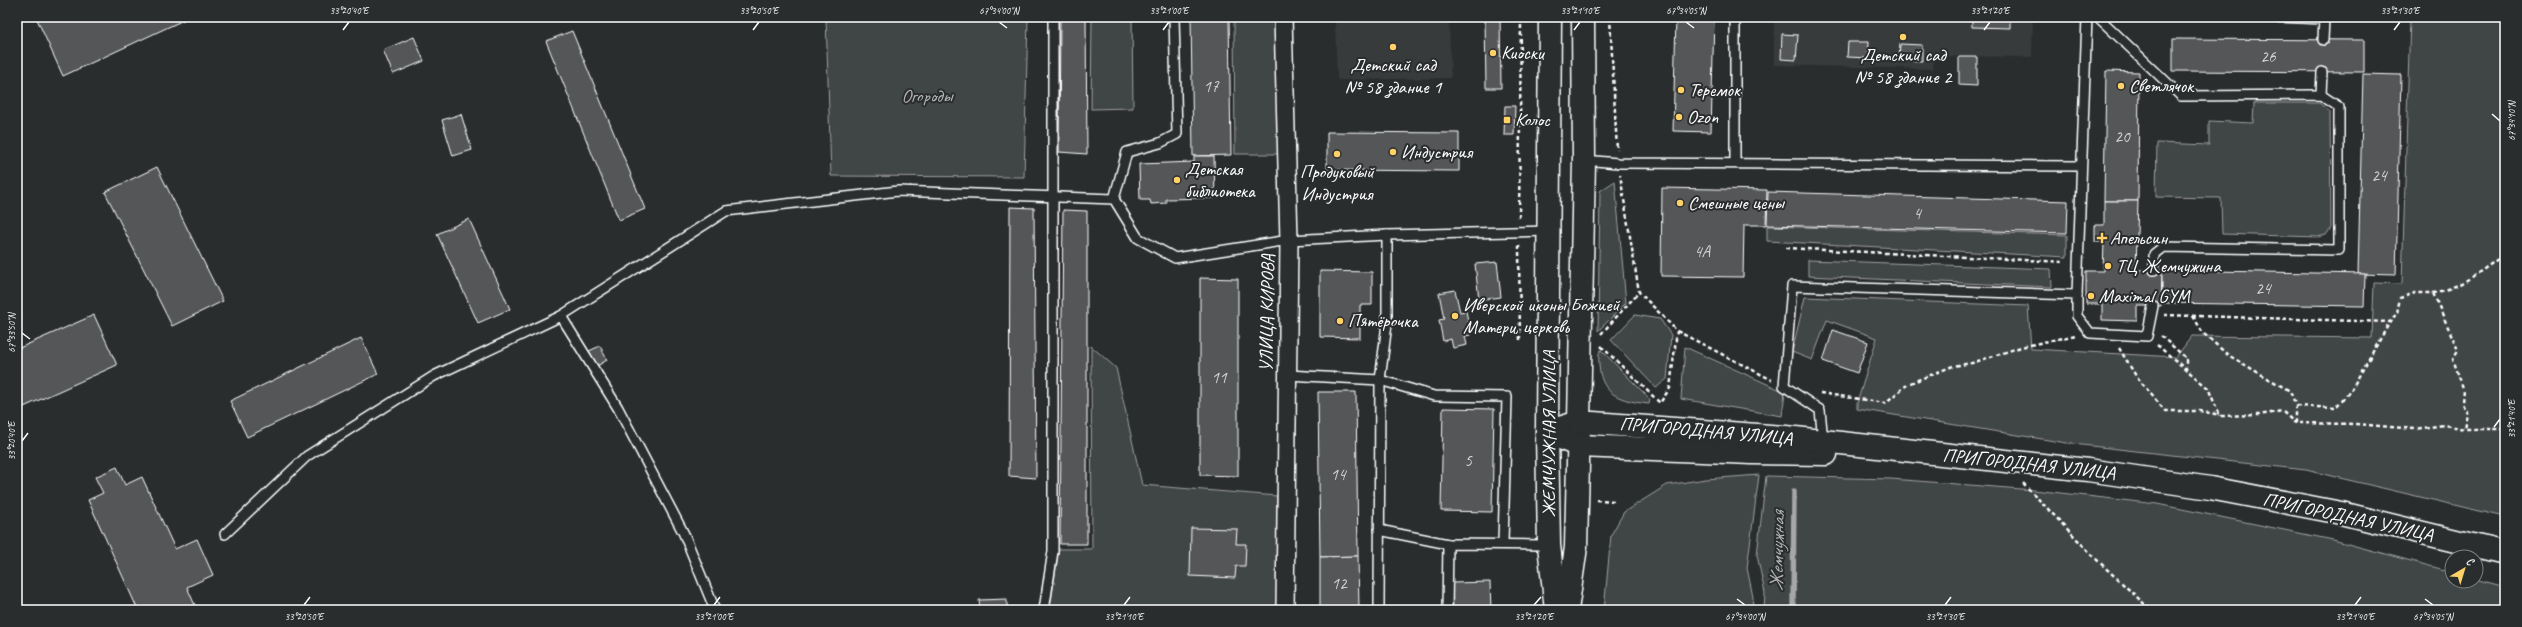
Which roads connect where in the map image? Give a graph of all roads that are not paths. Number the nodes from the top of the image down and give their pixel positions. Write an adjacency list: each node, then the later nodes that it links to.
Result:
1 (1053, 17): 17 (lane)
2 (1174, 17): 18 (lane)
3 (1283, 17): 21 (street, УЛИЦА КИРОВА)
4 (1550, 17): 19 (main road, ЖЕМЧУЖНАЯ УЛИЦА)
5 (1583, 17): 14 (main road, ЖЕМЧУЖНАЯ УЛИЦА)
6 (1735, 17): 15 (lane)
7 (2087, 17): 16 (lane)
8 (2098, 17): 13 (lane)
9 (2272, 17): 10 (lane)
10 (2324, 18): 11 (lane)
11 (2323, 40)
12 (2322, 72): 13 (lane)
13 (2321, 95): 22 (lane)
14 (1584, 160): 15 (lane); 27 (main road, ЖЕМЧУЖНАЯ УЛИЦА)
15 (1735, 162): 16 (lane)
16 (2081, 166): 23 (lane)
17 (1052, 197): 18 (lane); 25 (lane); 42 (lane)
18 (1114, 199): 21 (lane)
19 (1549, 231): 20 (lane); 26 (main road, ЖЕМЧУЖНАЯ УЛИЦА)
20 (1387, 234): 21 (lane); 29 (lane)
21 (1289, 240): 28 (street, УЛИЦА КИРОВА)
22 (2154, 270)
23 (2077, 295): 24 (lane); 32 (lane)
24 (2153, 306)
25 (561, 316): 36 (lane); 41 (lane)
26 (1548, 356): 27 (main road); 31 (main road, ЖЕМЧУЖНАЯ УЛИЦА)
27 (1581, 359): 30 (main road, ЖЕМЧУЖНАЯ УЛИЦА)
28 (1287, 375): 29 (lane); 43 (street, УЛИЦА КИРОВА)
29 (1380, 380): 35 (lane); 37 (lane)
30 (1579, 422): 31 (main road, ПРИГОРОДНАЯ УЛИЦА); 32 (main road, ПРИГОРОДНАЯ УЛИЦА); 33 (main road, ЖЕМЧУЖНАЯ УЛИЦА)
31 (1548, 432): 33 (main road); 39 (main road, ЖЕМЧУЖНАЯ УЛИЦА)
32 (1823, 442): 34 (main road, ПРИГОРОДНАЯ УЛИЦА)
33 (1579, 446): 34 (main road); 47 (main road, ЖЕМЧУЖНАЯ УЛИЦА)
34 (1936, 454): 40 (main road, ПРИГОРОДНАЯ УЛИЦА)
35 (1379, 530): 38 (lane); 44 (lane)
36 (225, 534)
37 (1503, 543): 38 (lane); 39 (lane)
38 (1448, 544): 45 (lane)
39 (1550, 545): 46 (main road, ЖЕМЧУЖНАЯ УЛИЦА)
40 (2505, 553)
41 (715, 610)
42 (1044, 610)
43 (1285, 610)
44 (1379, 610)
45 (1447, 610)
46 (1556, 610)
47 (1567, 610)

